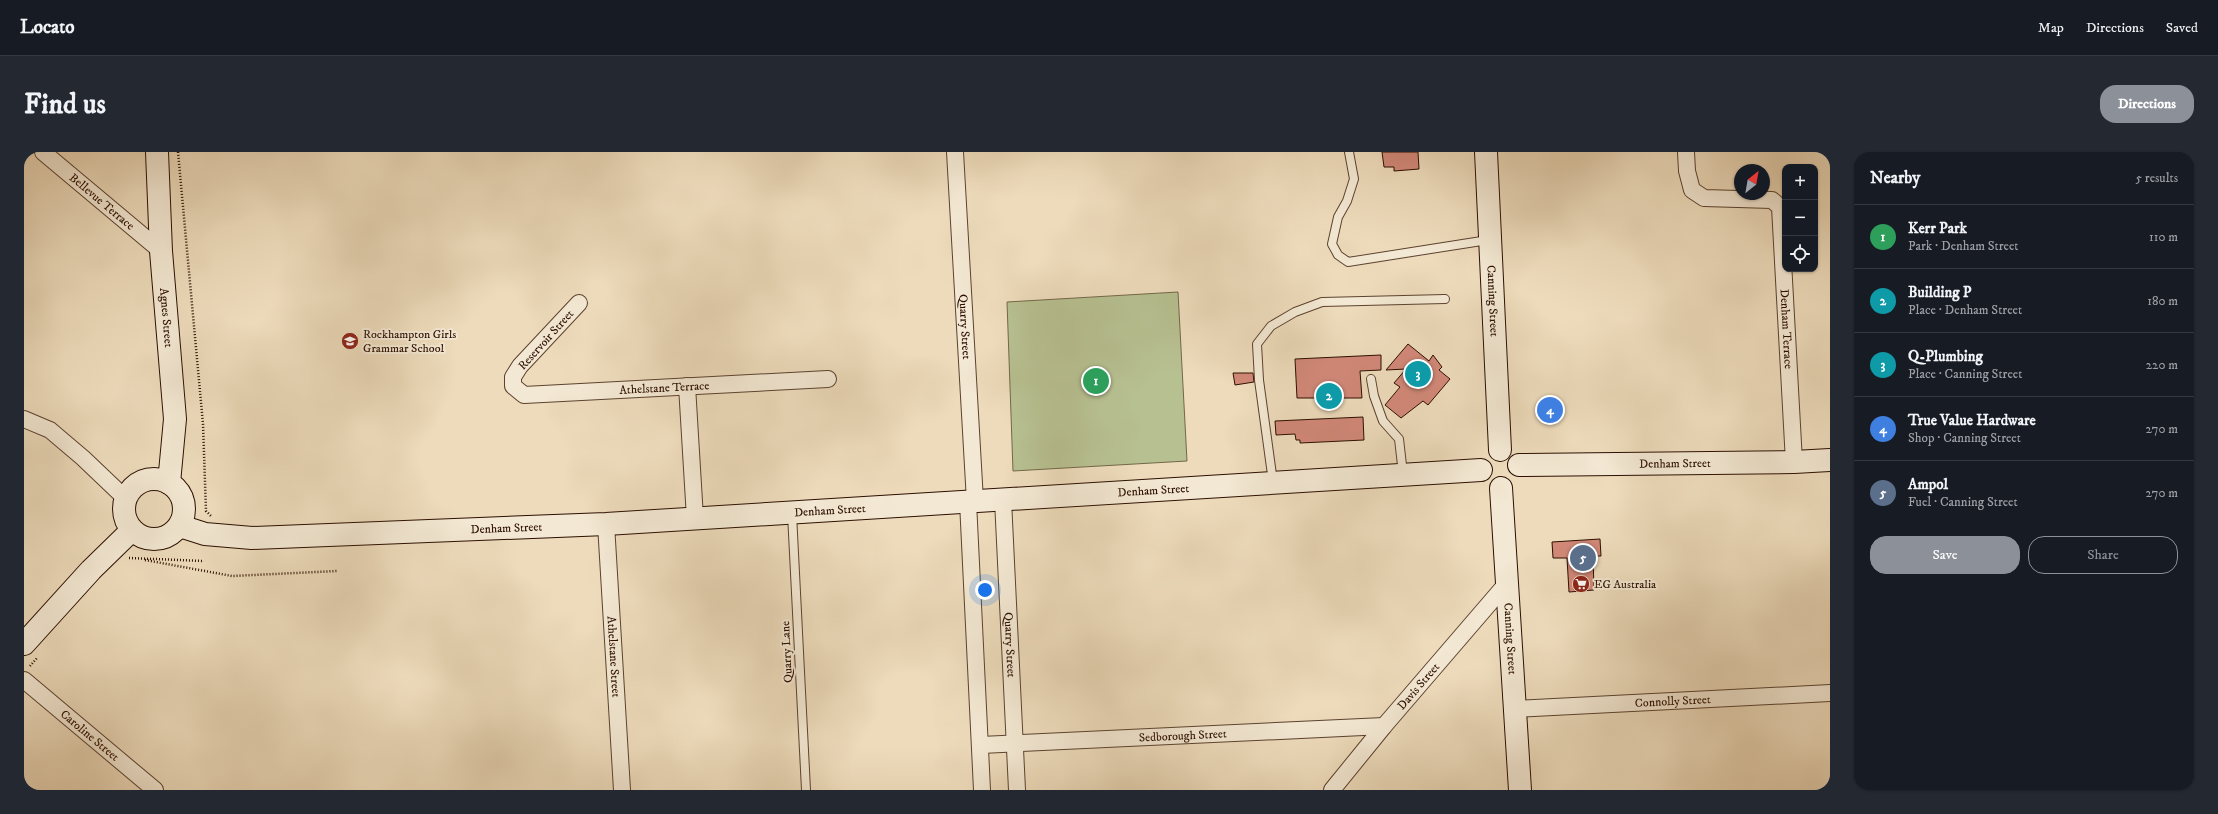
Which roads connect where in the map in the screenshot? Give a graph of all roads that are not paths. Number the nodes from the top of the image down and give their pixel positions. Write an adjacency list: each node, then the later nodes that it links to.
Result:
1 (43, 152): 8 (street, Bellevue Terrace)
2 (157, 152): 8 (street, Agnes Street)
3 (955, 152): 27 (street, Quarry Street)
4 (1349, 152): 7 (lane)
5 (1486, 152): 7 (street, Canning Street)
6 (1686, 152): 18 (street, Denham Terrace)
7 (1490, 240): 16 (street, Canning Street)
8 (161, 251): 22 (street, Agnes Street)
9 (1445, 299): 23 (lane)
10 (579, 303): 11 (street, Reservoir Street)
11 (513, 377): 14 (street, Athelstane Terrace)
12 (828, 379): 14 (street, Athelstane Terrace)
13 (1371, 379): 21 (lane)
14 (687, 386): 29 (street)
15 (24, 418): 25 (street)
16 (1500, 450): 19 (street); 20 (street)
17 (1830, 460): 18 (street, Denham Street)
18 (1794, 462): 19 (street, Denham Street)
19 (1519, 466): 24 (street)
20 (1481, 470): 21 (street, Denham Street); 24 (street)
21 (1403, 475): 23 (street, Denham Street)
22 (169, 483): 25 (street); 31 (street)
23 (1273, 483): 26 (street, Denham Street)
24 (1501, 488): 33 (street, Canning Street)
25 (125, 498): 32 (street)
26 (1003, 500): 27 (street, Denham Street); 39 (street, Quarry Street)
27 (971, 502): 28 (street, Denham Street); 40 (street, Quarry Street)
28 (792, 513): 29 (street, Denham Street); 43 (lane, Quarry Lane)
29 (695, 518): 30 (street, Denham Street)
30 (606, 524): 31 (street, Denham Street); 42 (street, Athelstane Street)
31 (180, 526): 32 (street)
32 (132, 530): 34 (street)
33 (1507, 583): 37 (street, Canning Street); 38 (street, Davis Street)
34 (32, 649)
35 (24, 680): 41 (street, Caroline Street)
36 (1830, 693): 37 (street, Connolly Street)
37 (1515, 709): 47 (street, Canning Street)
38 (1384, 726): 39 (street, Sedborough Street); 46 (street, Davis Street)
39 (1014, 743): 40 (street, Sedborough Street); 45 (street, Quarry Street)
40 (981, 745): 44 (street, Quarry Street)
41 (155, 790)
42 (622, 790)
43 (806, 790)
44 (982, 790)
45 (1017, 790)
46 (1332, 790)
47 (1520, 790)

